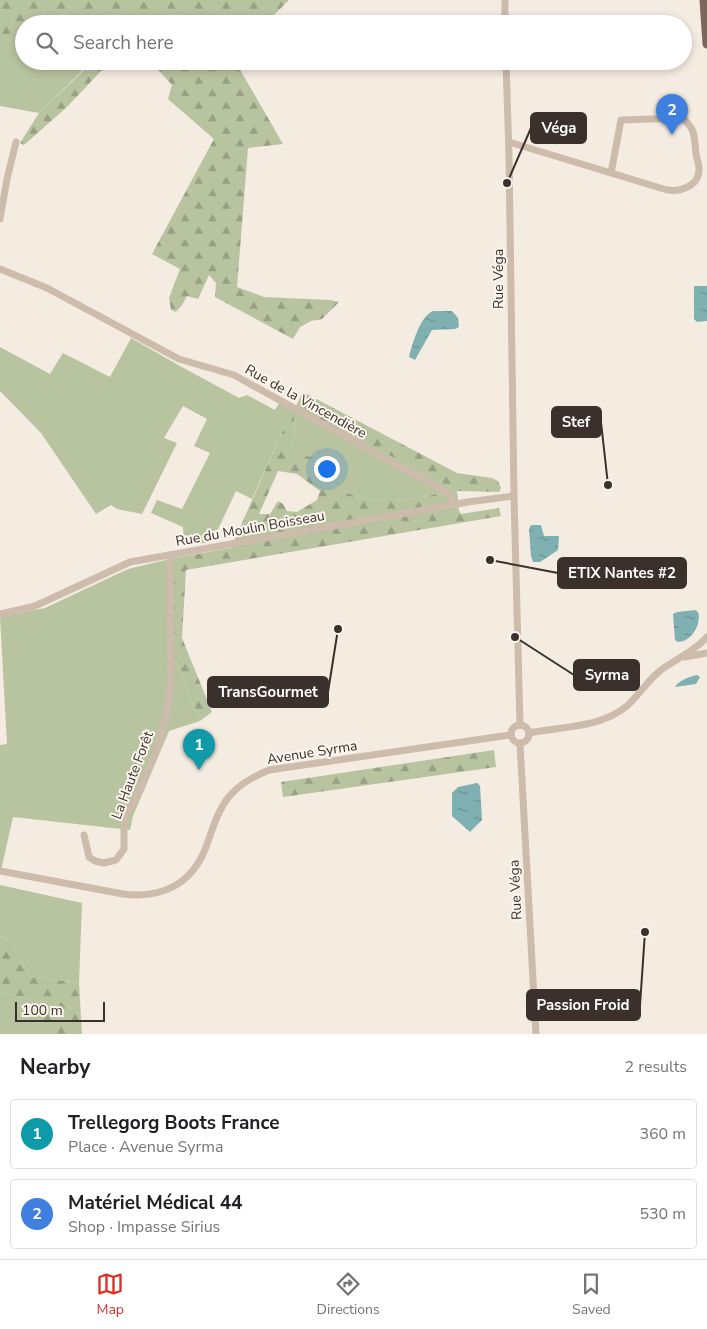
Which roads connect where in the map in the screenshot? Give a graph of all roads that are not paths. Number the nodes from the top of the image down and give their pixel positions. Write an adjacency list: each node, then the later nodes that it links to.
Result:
1 (505, 0): 3 (street)
2 (704, 0): 4 (main road)
3 (505, 15)
4 (707, 44)
5 (506, 70): 7 (street, Rue Véga)
6 (16, 142): 9 (street)
7 (509, 142): 8 (street); 12 (street, Rue Véga)
8 (611, 173): 8 (street)
9 (3, 177): 10 (street)
10 (0, 219)
11 (0, 269): 13 (street, Rue de la Vincendière)
12 (514, 499): 13 (street, Rue du Moulin Boisseau); 19 (street, Rue Véga)
13 (454, 505): 14 (street, Rue du Moulin Boisseau)
14 (170, 555): 15 (street, Rue du Moulin Boisseau); 23 (street, La Haute Forêt)
15 (0, 614)
16 (707, 637): 18 (street)
17 (707, 653): 18 (street)
18 (678, 658): 20 (street)
19 (520, 725): 20 (street); 21 (street)
20 (529, 733): 22 (street)
21 (510, 735): 22 (street); 24 (street, Avenue Syrma)
22 (520, 744): 25 (street, Rue Véga)
23 (84, 835)
24 (0, 871)
25 (536, 1034)

